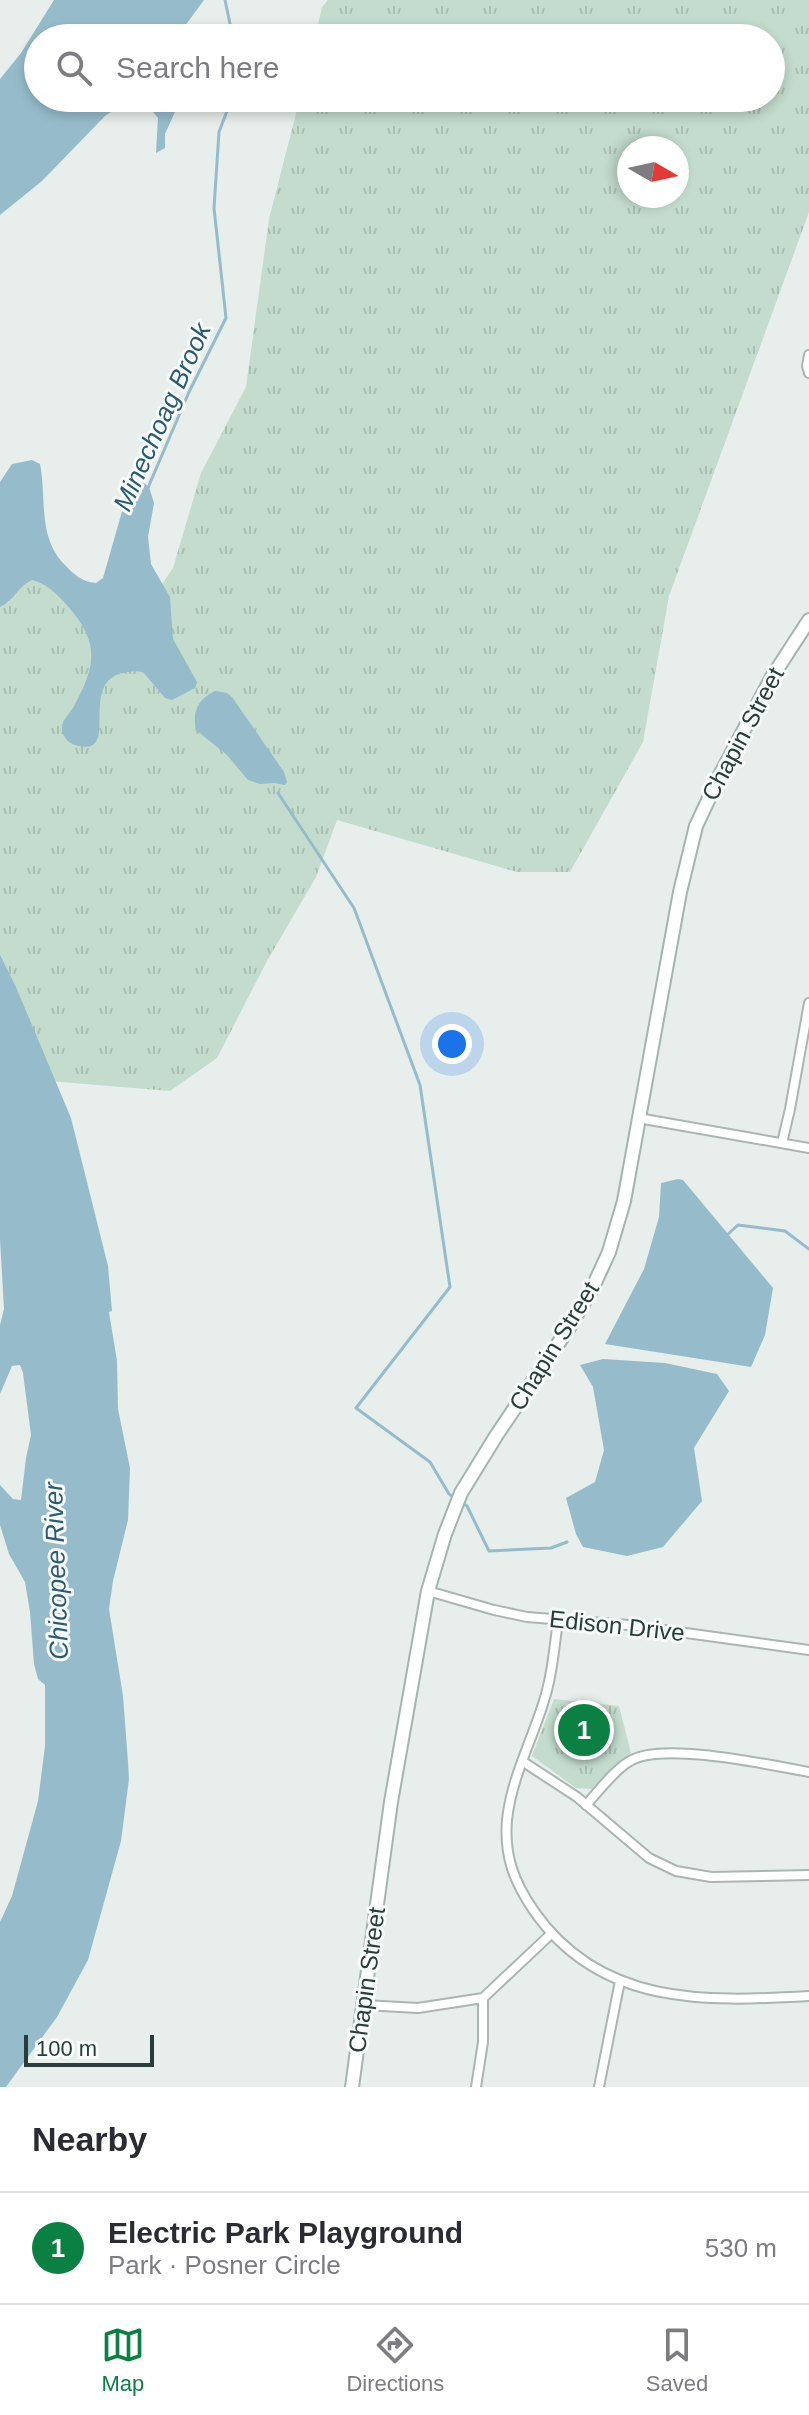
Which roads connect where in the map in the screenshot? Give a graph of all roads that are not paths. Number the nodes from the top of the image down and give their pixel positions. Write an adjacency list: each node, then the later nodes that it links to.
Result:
1 (809, 355): 2 (street)
2 (809, 373)
3 (809, 620): 5 (main road, Chapin Street)
4 (809, 1003): 6 (street)
5 (638, 1118): 6 (street); 8 (main road, Chapin Street)
6 (782, 1143): 7 (street)
7 (809, 1148)
8 (428, 1591): 9 (street, Edison Drive); 19 (main road, Chapin Street)
9 (558, 1621): 10 (street, Edison Drive); 11 (street)
10 (809, 1650)
11 (522, 1761): 13 (street); 15 (street)
12 (809, 1772): 13 (street)
13 (586, 1805): 14 (street)
14 (809, 1875)
15 (551, 1934): 16 (street); 18 (street)
16 (620, 1981): 17 (street); 22 (street)
17 (809, 1996)
18 (483, 1998): 19 (street); 21 (street)
19 (364, 2005): 20 (main road, Chapin Street)
20 (352, 2087)
21 (476, 2087)
22 (599, 2087)

